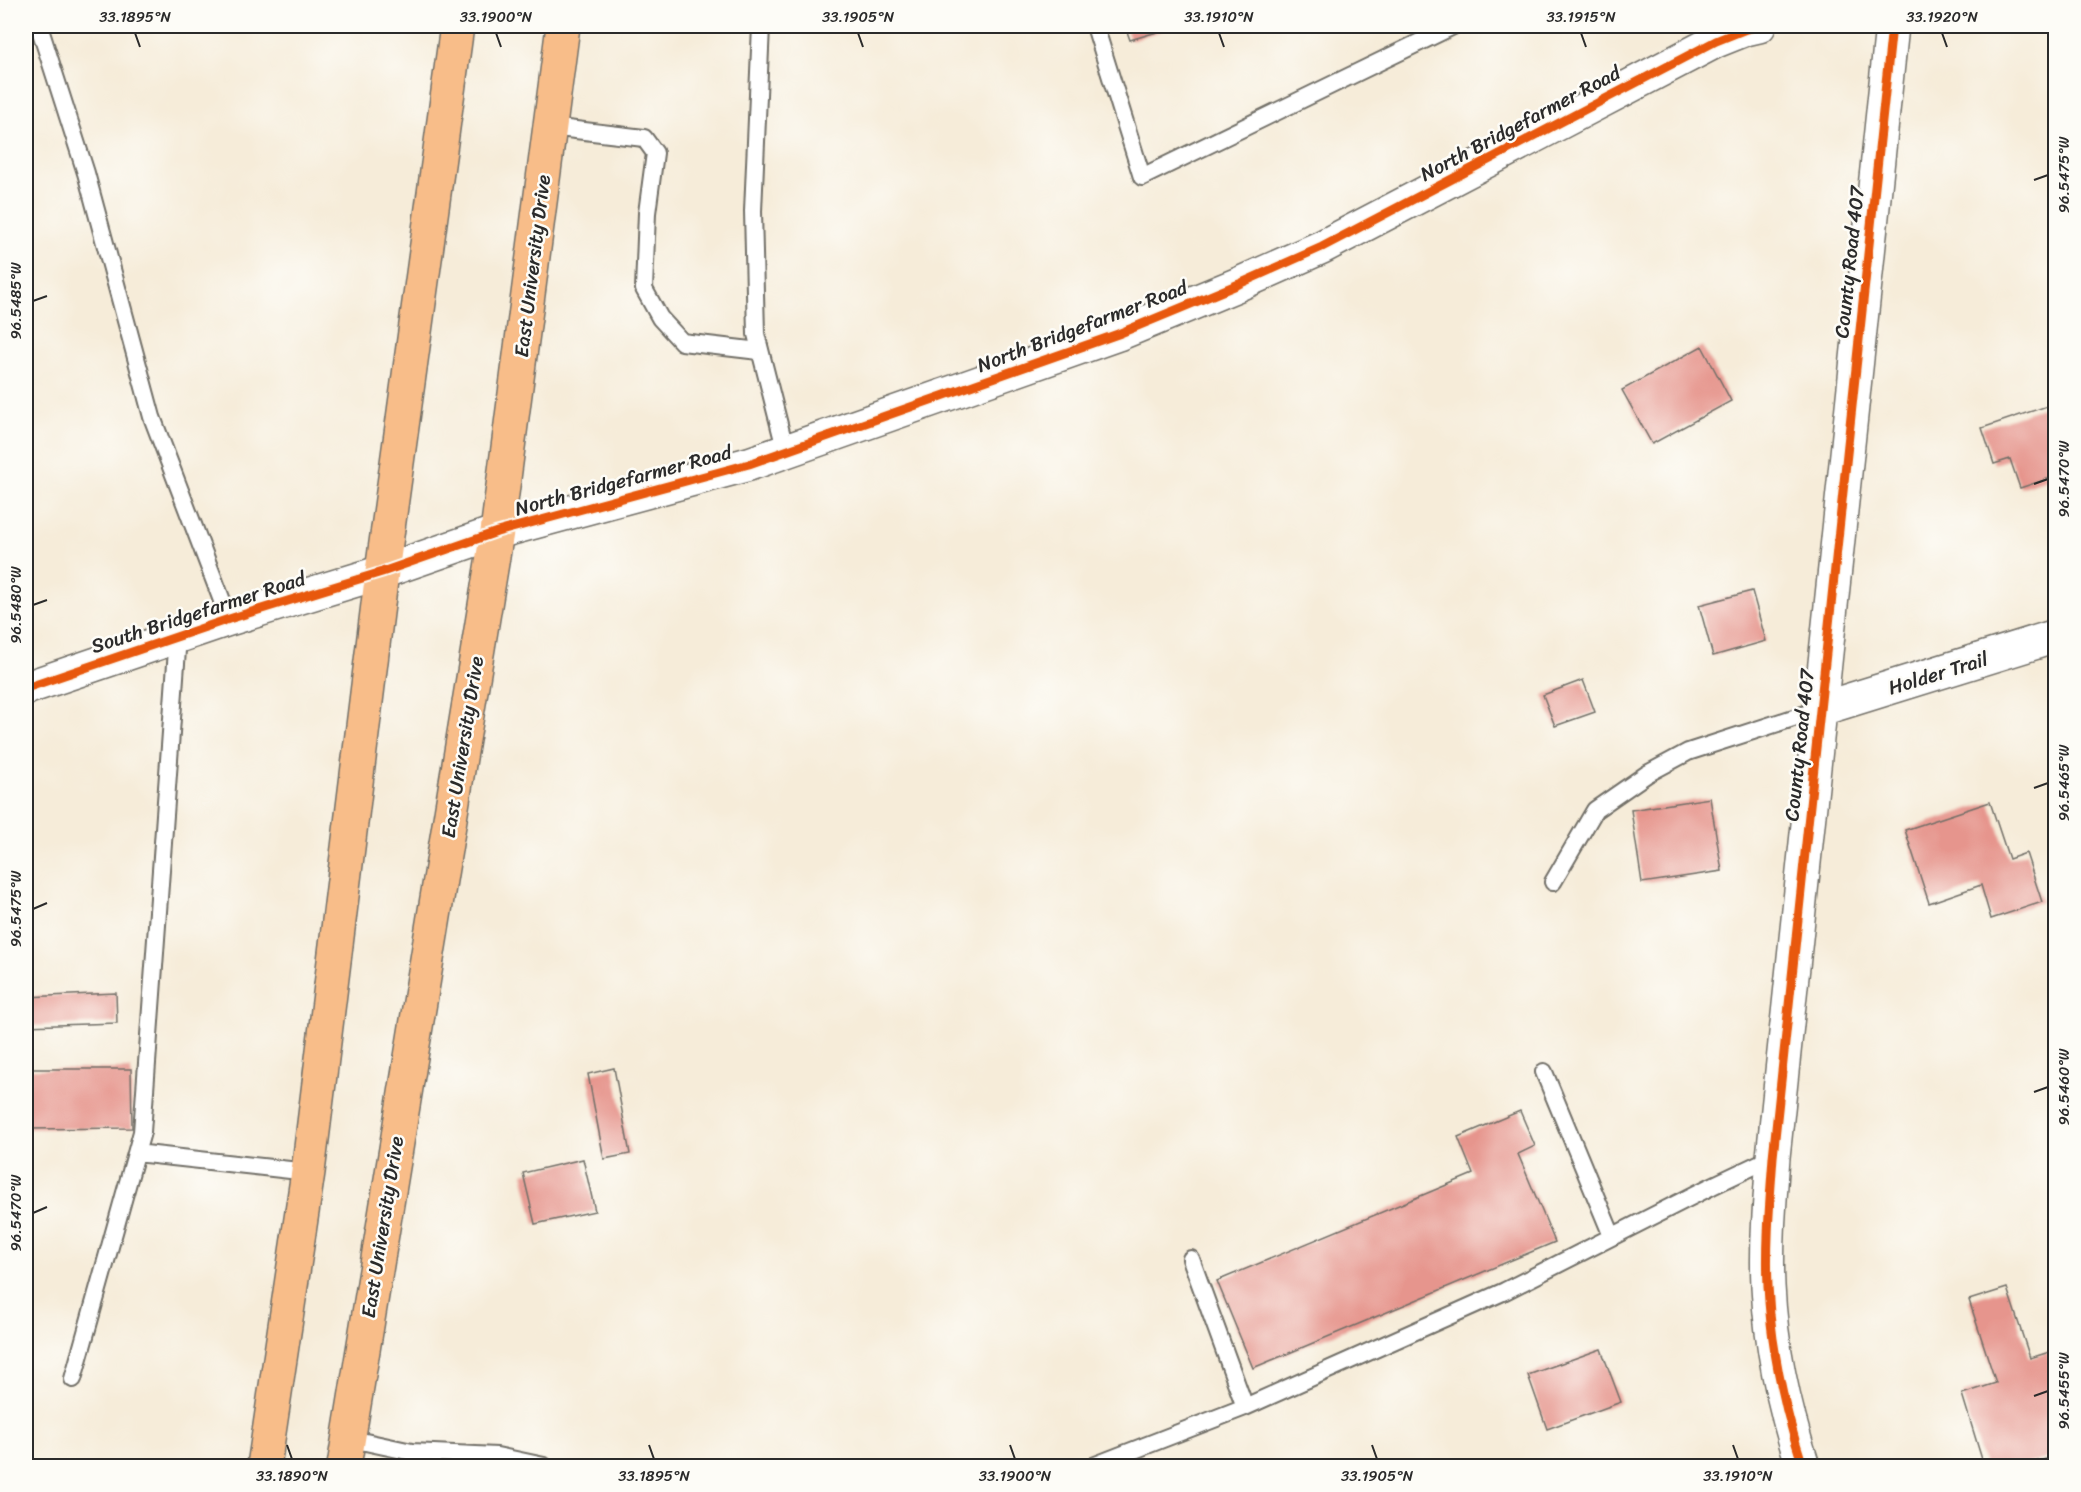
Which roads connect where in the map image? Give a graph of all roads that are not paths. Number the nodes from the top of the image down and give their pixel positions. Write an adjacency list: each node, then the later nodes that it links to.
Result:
1 (39, 26): 14 (lane)
2 (457, 26): 13 (highway)
3 (563, 26): 9 (highway, East University Drive)
4 (761, 26): 10 (lane)
5 (1095, 26): 6 (lane)
6 (1453, 26)
7 (1759, 26): 11 (street, North Bridgefarmer Road)
8 (1892, 26): 18 (street, County Road 407)
9 (550, 127): 10 (lane); 12 (highway, East University Drive)
10 (759, 351): 11 (lane)
11 (786, 452): 12 (street, North Bridgefarmer Road)
12 (497, 532): 13 (street, North Bridgefarmer Road); 28 (highway, East University Drive)
13 (381, 572): 14 (street, South Bridgefarmer Road); 23 (highway)
14 (229, 619): 15 (street, South Bridgefarmer Road)
15 (178, 636): 17 (street, South Bridgefarmer Road); 21 (lane)
16 (2055, 636): 18 (street, Holder Trail)
17 (26, 688)
18 (1821, 710): 19 (lane); 22 (street, County Road 407)
19 (1553, 882)
20 (1544, 1072): 24 (lane)
21 (136, 1153): 23 (lane); 26 (lane)
22 (1773, 1157): 24 (lane); 32 (street, County Road 407)
23 (308, 1172): 29 (highway)
24 (1612, 1236): 27 (lane)
25 (1191, 1258): 27 (lane)
26 (73, 1379)
27 (1245, 1407): 31 (lane)
28 (346, 1452): 30 (lane)
29 (264, 1467)
30 (544, 1467)
31 (1093, 1467)
32 (1803, 1467)

